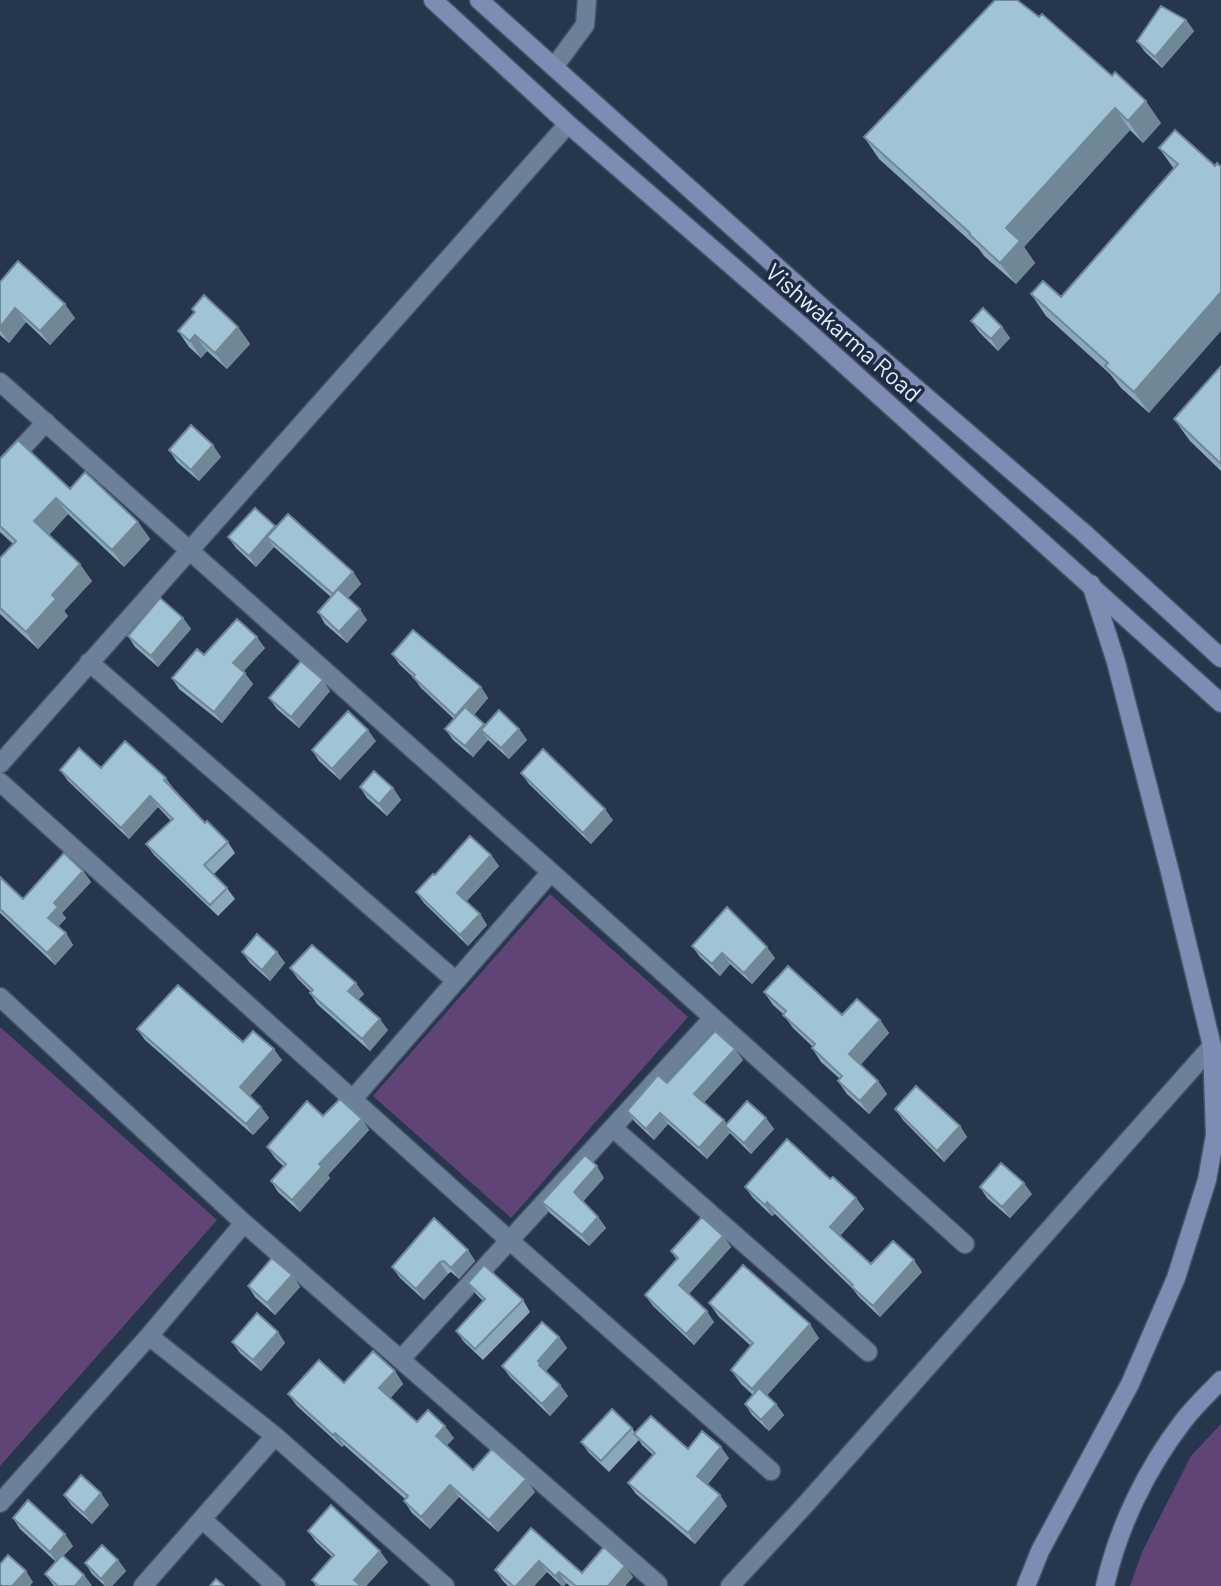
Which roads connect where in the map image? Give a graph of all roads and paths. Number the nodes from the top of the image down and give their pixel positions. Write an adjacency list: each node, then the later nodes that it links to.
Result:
1 (433, 0): 5 (main road, Vishwakarma Road)
2 (479, 0): 4 (main road, Vishwakarma Road)
3 (587, 0): 4 (street)
4 (554, 67): 6 (main road, Vishwakarma Road)
5 (568, 124): 7 (main road, Vishwakarma Road); 11 (street)
6 (716, 212): 7 (main road); 13 (main road, Vishwakarma Road)
7 (695, 233): 12 (main road, Vishwakarma Road)
8 (0, 383): 9 (street)
9 (46, 422): 10 (street); 11 (street)
10 (0, 472)
11 (189, 550): 14 (street); 18 (street)
12 (1091, 584): 15 (main road, Vishwakarma Road); 22 (main road)
13 (1221, 659)
14 (89, 662): 16 (street); 19 (street)
15 (1221, 703)
16 (0, 764)
17 (0, 782): 23 (street)
18 (551, 872): 19 (street); 21 (street)
19 (456, 981): 23 (street)
20 (0, 997): 25 (street)
21 (713, 1017): 24 (street); 27 (street)
22 (1216, 1041): 40 (street); 41 (main road)
23 (352, 1100): 26 (street)
24 (612, 1128): 26 (street); 29 (street)
25 (244, 1223): 28 (street); 30 (street)
26 (509, 1240): 30 (street); 33 (street)
27 (965, 1244)
28 (149, 1336): 32 (street); 34 (street)
29 (868, 1352)
30 (401, 1359): 36 (street)
31 (1221, 1380): 42 (main road)
32 (275, 1437): 35 (street); 39 (street)
33 (771, 1471)
34 (0, 1503)
35 (202, 1519): 37 (street); 38 (street)
36 (657, 1584)
37 (144, 1586)
38 (276, 1586)
39 (445, 1586)
40 (730, 1586)
41 (1026, 1586)
42 (1105, 1586)

